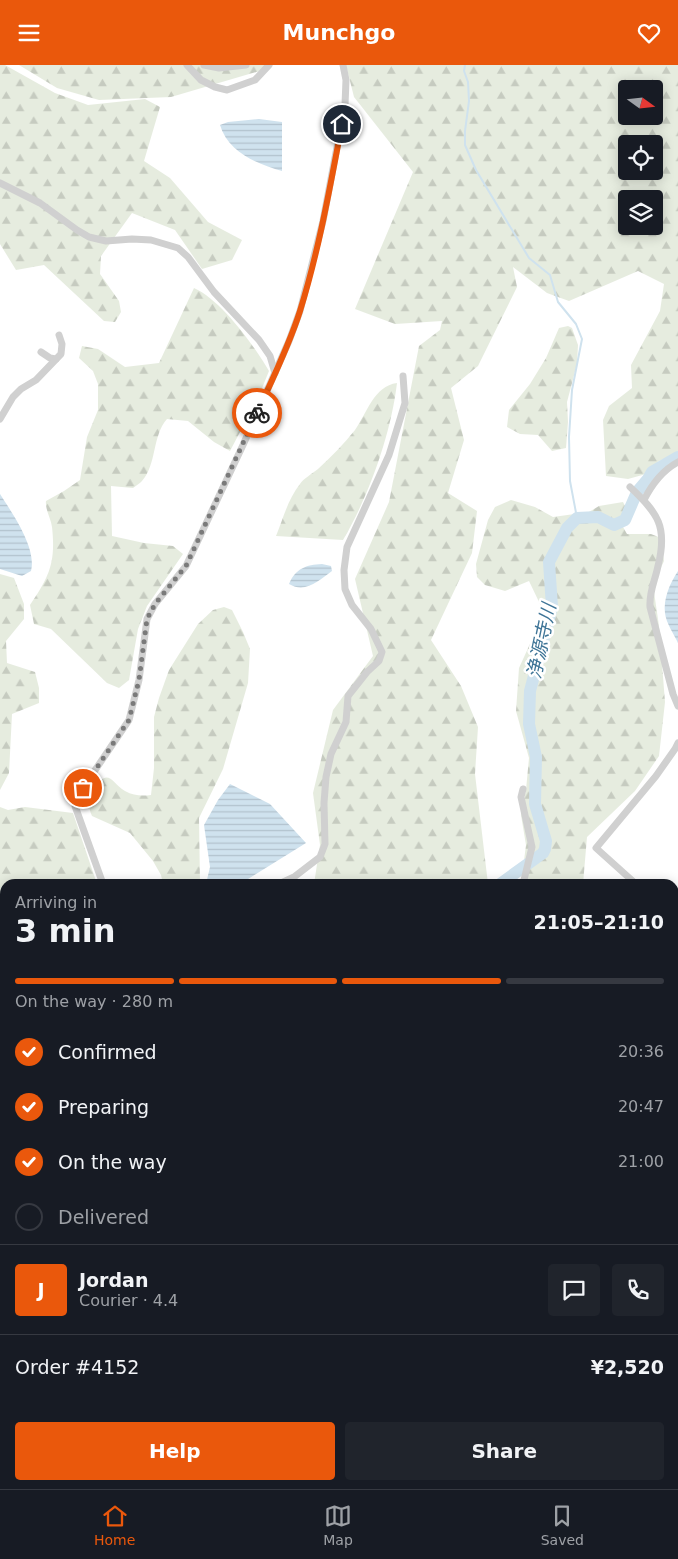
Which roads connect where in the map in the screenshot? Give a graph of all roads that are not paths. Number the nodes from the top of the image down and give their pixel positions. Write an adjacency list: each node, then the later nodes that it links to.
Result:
1 (187, 65): 4 (street)
2 (204, 65): 3 (street)
3 (246, 65)
4 (269, 65)
5 (343, 65): 10 (street)
6 (0, 183): 10 (street)
7 (59, 335): 9 (street)
8 (40, 352): 9 (street)
9 (56, 359): 12 (street)
10 (275, 373): 19 (street)
11 (404, 376): 20 (street)
12 (0, 419)
13 (678, 462): 15 (street)
14 (630, 487): 15 (street)
15 (644, 500): 16 (street)
16 (678, 706)
17 (678, 743): 22 (street)
18 (523, 789): 21 (street)
19 (101, 879)
20 (290, 879)
21 (524, 879)
22 (630, 879)

